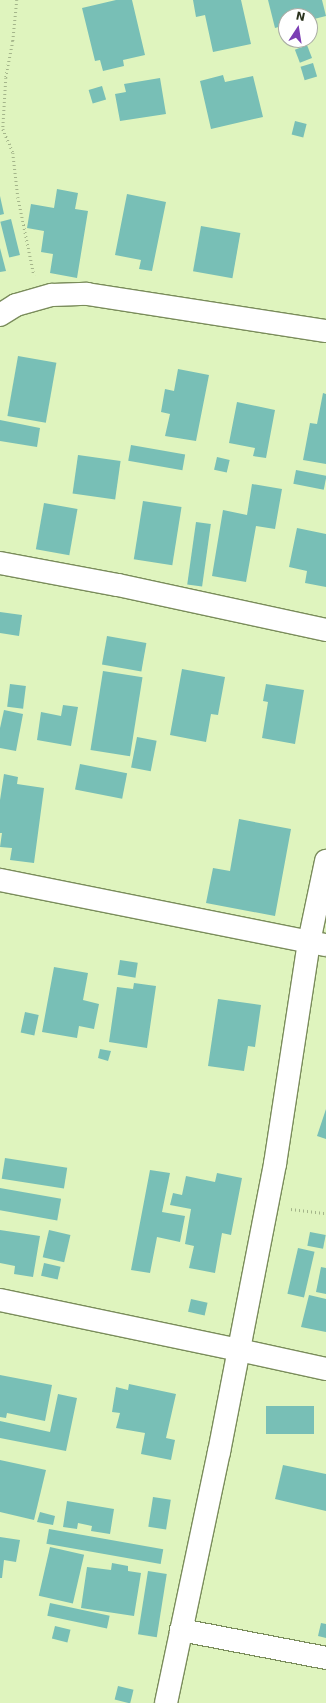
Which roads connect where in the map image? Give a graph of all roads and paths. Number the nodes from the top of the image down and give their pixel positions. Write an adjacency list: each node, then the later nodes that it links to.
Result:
1 (17, 0): 2 (path)
2 (4, 106): 3 (path); 4 (path)
3 (0, 109)
4 (39, 298): 5 (street); 6 (street)
5 (0, 315)
6 (326, 331)
7 (0, 562): 8 (street)
8 (326, 630)
9 (326, 861): 11 (street)
10 (0, 880): 11 (street)
11 (318, 943): 12 (street)
12 (267, 1207): 13 (path); 15 (street)
13 (326, 1213)
14 (0, 1300): 15 (street)
15 (239, 1350): 16 (street); 17 (street)
16 (326, 1370)
17 (181, 1630): 18 (street); 19 (street)
18 (326, 1658)
19 (166, 1703)

